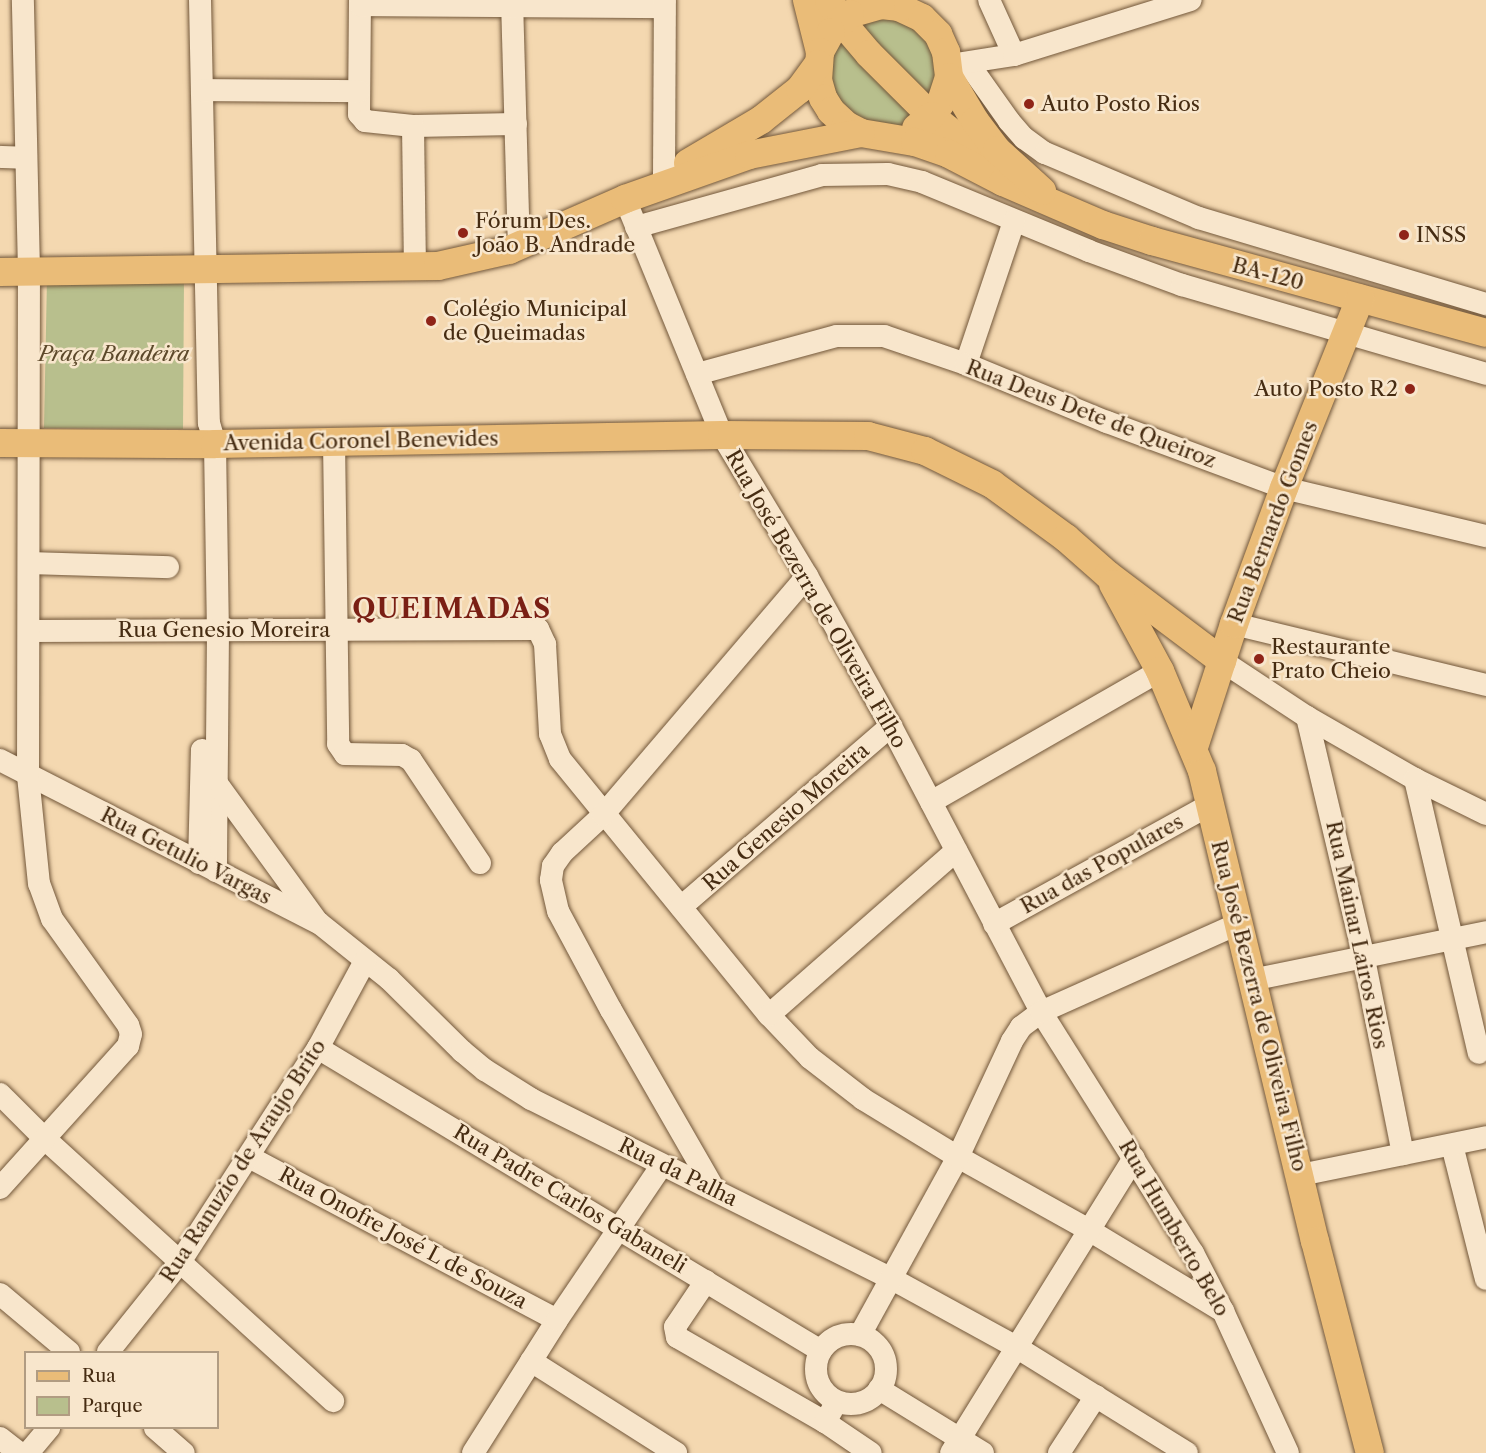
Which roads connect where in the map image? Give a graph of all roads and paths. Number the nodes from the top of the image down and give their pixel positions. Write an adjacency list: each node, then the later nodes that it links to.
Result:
1 (23, 0): 22 (street)
2 (200, 0): 15 (street)
3 (807, 0): 13 (main road)
4 (989, 0): 12 (street)
5 (1191, 0): 10 (street)
6 (360, 3): 7 (street); 16 (street)
7 (513, 3): 8 (street); 18 (street)
8 (665, 3): 23 (street)
9 (892, 4): 11 (main road); 14 (main road)
10 (1137, 9): 12 (street)
11 (835, 10): 13 (main road); 17 (main road, BA-120)
12 (1014, 55): 14 (street)
13 (819, 58): 20 (main road); 23 (main road)
14 (955, 68): 17 (main road); 25 (main road); 34 (street)
15 (202, 90): 16 (street); 30 (street)
16 (359, 91): 19 (street)
17 (931, 116): 20 (main road); 25 (main road, BA-120)
18 (516, 124): 19 (street); 28 (street)
19 (413, 126): 29 (street)
20 (872, 135): 24 (main road); 25 (main road)
21 (0, 157): 22 (street)
22 (26, 158): 31 (street)
23 (664, 177): 24 (main road)
24 (626, 199): 27 (street); 28 (main road)
25 (1054, 202): 33 (main road, BA-120 / BA-120)
26 (1014, 221): 27 (street); 36 (street); 37 (street)
27 (636, 227): 38 (street)
28 (519, 246): 29 (main road)
29 (415, 266): 30 (main road)
30 (204, 268): 31 (main road); 41 (street)
31 (29, 271): 32 (main road); 44 (street)
32 (0, 272)
33 (1360, 299): 35 (main road, BA-120 / BA-120); 36 (main road, Rua Bernardo Gomes)
34 (1486, 304)
35 (1486, 333)
36 (1346, 334): 39 (street); 45 (main road, Rua Bernardo Gomes)
37 (966, 364): 38 (street, Rua Deus Dete de Queiroz); 45 (street, Rua Deus Dete de Queiroz)
38 (697, 374): 40 (street)
39 (1486, 374)
40 (722, 435): 42 (main road, Avenida Coronel Benevides); 49 (main road, Rua José Bezerra de Oliveira Filho); 50 (street, Rua José Bezerra de Oliveira Filho)
41 (208, 437): 42 (main road, Avenida Coronel Benevides); 44 (main road, Avenida Coronel Benevides); 54 (street)
42 (334, 441): 52 (street)
43 (0, 443): 44 (main road, Avenida Coronel Benevides)
44 (29, 444): 47 (street)
45 (1284, 488): 46 (street, Rua Deus Dete de Queiroz); 51 (main road, Rua Bernardo Gomes)
46 (1486, 536)
47 (31, 563): 48 (street); 53 (street)
48 (168, 567)
49 (1108, 575): 55 (main road, Rua José Bezerra de Oliveira Filho); 56 (main road, Rua José Bezerra de Oliveira Filho)
50 (807, 576): 59 (street, Rua José Bezerra de Oliveira Filho); 68 (street)
51 (1234, 624): 55 (main road, Rua Bernardo Gomes); 57 (street)
52 (337, 629): 54 (street, Rua Genesio Moreira); 68 (street, Rua Genesio Moreira); 70 (street)
53 (29, 631): 54 (street, Rua Genesio Moreira); 62 (street)
54 (210, 631): 64 (street); 71 (street)
55 (1222, 661): 58 (street); 60 (main road, Rua Bernardo Gomes)
56 (1160, 671): 60 (main road, Rua José Bezerra de Oliveira Filho); 65 (street)
57 (1486, 685)
58 (1307, 717): 63 (street); 78 (street, Rua Mainar Lairos Rios)
59 (891, 726): 65 (street, Rua José Bezerra de Oliveira Filho); 72 (street, Rua Genesio Moreira)
60 (1194, 747): 66 (main road, Rua José Bezerra de Oliveira Filho)
61 (0, 760): 62 (street, Rua Getulio Vargas)
62 (28, 775): 71 (street, Rua Getulio Vargas); 87 (street)
63 (1415, 779): 67 (street); 77 (street)
64 (218, 785): 71 (street); 73 (street)
65 (931, 802): 69 (street, Rua José Bezerra de Oliveira Filho)
66 (1210, 805): 74 (street, Rua das Populares); 75 (main road, Rua José Bezerra de Oliveira Filho)
67 (1486, 814)
68 (603, 815): 72 (street, Rua Genesio Moreira); 96 (street)
69 (957, 851): 74 (street, Rua José Bezerra de Oliveira Filho); 82 (street)
70 (480, 863)
71 (208, 867): 73 (street, Rua Getulio Vargas)
72 (681, 907): 82 (street, Rua Genesio Moreira)
73 (319, 923): 79 (street, Rua Getulio Vargas)
74 (994, 924): 81 (street, Rua José Bezerra de Oliveira Filho)
75 (1238, 924): 80 (main road, Rua José Bezerra de Oliveira Filho); 81 (street)
76 (1486, 932): 77 (street)
77 (1452, 939): 78 (street); 84 (street)
78 (1364, 959): 80 (street); 89 (street, Rua Mainar Lairos Rios)
79 (366, 961): 83 (street, Rua Ranuzio de Araujo Brito); 93 (street, Rua da Palha)
80 (1251, 980): 94 (main road, Rua José Bezerra de Oliveira Filho)
81 (1041, 1012): 91 (street); 92 (street, Rua Humberto Belo)
82 (769, 1015): 91 (street, Rua Genesio Moreira)
83 (318, 1048): 90 (street, Rua Ranuzio de Araujo Brito); 97 (street, Rua Padre Carlos Gabaneli)
84 (1479, 1053)
85 (0, 1094): 87 (street)
86 (1486, 1137): 88 (street)
87 (44, 1138): 95 (street); 99 (street)
88 (1452, 1145): 89 (street); 101 (street)
89 (1403, 1154): 94 (street)
90 (249, 1157): 99 (street, Rua Ranuzio de Araujo Brito); 105 (street, Rua Onofre José L de Souza)
91 (958, 1157): 98 (street, Rua Genesio Moreira); 100 (street)
92 (1134, 1158): 98 (street); 104 (street, Rua Humberto Belo)
93 (662, 1165): 96 (street, Rua da Palha); 97 (street)
94 (1300, 1175): 131 (main road, Rua José Bezerra de Oliveira Filho)
95 (0, 1188)
96 (714, 1189): 100 (street, Rua da Palha)
97 (619, 1228): 102 (street, Rua Padre Carlos Gabaneli); 105 (street)
98 (1089, 1230): 104 (street, Rua Genesio Moreira); 107 (street)
99 (180, 1262): 110 (street, Rua Ranuzio de Araujo Brito); 114 (street)
100 (892, 1279): 106 (street); 107 (street, Rua da Palha)
101 (1486, 1279)
102 (706, 1281): 108 (street, Rua Padre Carlos Gabaneli); 116 (street)
103 (0, 1294): 109 (street)
104 (1224, 1311): 130 (street, Rua Humberto Belo)
105 (556, 1320): 111 (street)
106 (860, 1335): 108 (street); 112 (street)
107 (1016, 1347): 113 (street, Rua da Palha); 120 (street)
108 (821, 1350): 115 (street)
109 (67, 1351)
110 (110, 1351)
111 (531, 1361): 124 (street); 125 (street)
112 (879, 1389): 115 (street); 120 (street)
113 (1096, 1396): 128 (street); 129 (street, Rua da Palha)
114 (333, 1401)
115 (837, 1401): 116 (street)
116 (825, 1422): 126 (street)
117 (48, 1429): 122 (street)
118 (155, 1429): 123 (street)
119 (0, 1438): 121 (street)
120 (955, 1446): 127 (street)
121 (19, 1453)
122 (28, 1453)
123 (183, 1453)
124 (473, 1453)
125 (676, 1453)
126 (871, 1453)
127 (983, 1453)
128 (1059, 1453)
129 (1187, 1453)
130 (1288, 1453)
131 (1370, 1453)

